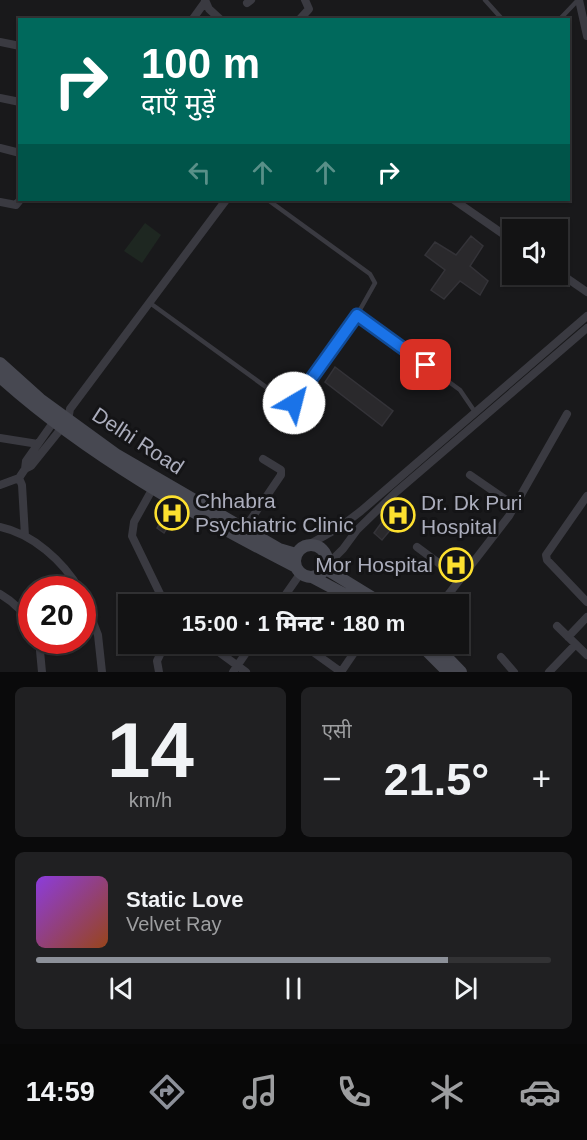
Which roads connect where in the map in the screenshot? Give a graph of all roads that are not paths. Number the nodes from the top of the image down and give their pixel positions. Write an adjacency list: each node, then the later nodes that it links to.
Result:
1 (305, 0): 7 (street)
2 (485, 0): 8 (lane)
3 (579, 0): 9 (lane); 10 (street)
4 (205, 1): 5 (street); 6 (street)
5 (193, 18)
6 (219, 18)
7 (301, 18)
8 (501, 18)
9 (561, 18)
10 (587, 36)
11 (0, 42): 12 (street)
12 (18, 46)
13 (0, 98): 14 (street)
14 (18, 102)
15 (0, 148): 16 (street)
16 (18, 152)
17 (19, 201): 21 (street)
18 (225, 201): 25 (street)
19 (269, 201): 26 (lane)
20 (455, 201): 22 (street)
21 (0, 202)
22 (502, 233)
23 (568, 279): 24 (street)
24 (587, 292)
25 (149, 303): 26 (lane); 34 (street)
26 (357, 315): 32 (lane)
27 (587, 316): 29 (street)
28 (587, 328): 29 (street)
29 (545, 357): 32 (street); 51 (street)
30 (0, 363): 34 (main road, Delhi Road)
31 (0, 377): 34 (main road, Delhi Road)
32 (476, 412): 48 (street)
33 (567, 414): 44 (street)
34 (63, 418): 36 (street); 38 (street); 42 (main road, Delhi Road); 46 (main road, Delhi Road)
35 (0, 438): 36 (street)
36 (38, 444): 38 (street)
37 (263, 459): 46 (street)
38 (25, 469): 40 (street)
39 (470, 475): 44 (street)
40 (19, 478): 41 (street); 47 (street)
41 (0, 485)
42 (153, 488): 52 (main road, Delhi Road); 56 (street)
43 (587, 496): 61 (street)
44 (515, 506): 54 (street)
45 (0, 527): 47 (street)
46 (245, 528): 50 (main road, Delhi Road)
47 (25, 536): 53 (street)
48 (310, 544): 50 (main road); 51 (main road)
49 (417, 547): 54 (street)
50 (296, 554): 52 (main road)
51 (327, 566): 52 (main road); 59 (main road)
52 (303, 573): 57 (street); 58 (main road, Delhi Road)
53 (72, 576)
54 (460, 579): 60 (street)
55 (0, 594): 62 (street)
56 (160, 594)
57 (287, 594)
58 (344, 594)
59 (368, 594)
60 (449, 594)
61 (587, 602)
62 (18, 607)
63 (587, 617): 66 (street)
64 (557, 627): 66 (street)
65 (96, 630): 80 (street)
66 (568, 637): 67 (street)
67 (575, 645): 76 (street); 87 (street)
68 (40, 654): 79 (street)
69 (161, 654): 81 (street)
70 (219, 654): 78 (street)
71 (245, 654): 78 (street)
72 (316, 654): 83 (street)
73 (353, 654): 83 (street)
74 (430, 654): 84 (main road)
75 (444, 654): 85 (main road)
76 (587, 655)
77 (501, 657): 86 (street)
78 (235, 669): 82 (street)
79 (42, 672)
80 (102, 672)
81 (159, 672)
82 (246, 672)
83 (341, 672)
84 (448, 672)
85 (461, 672)
86 (514, 672)
87 (549, 672)

